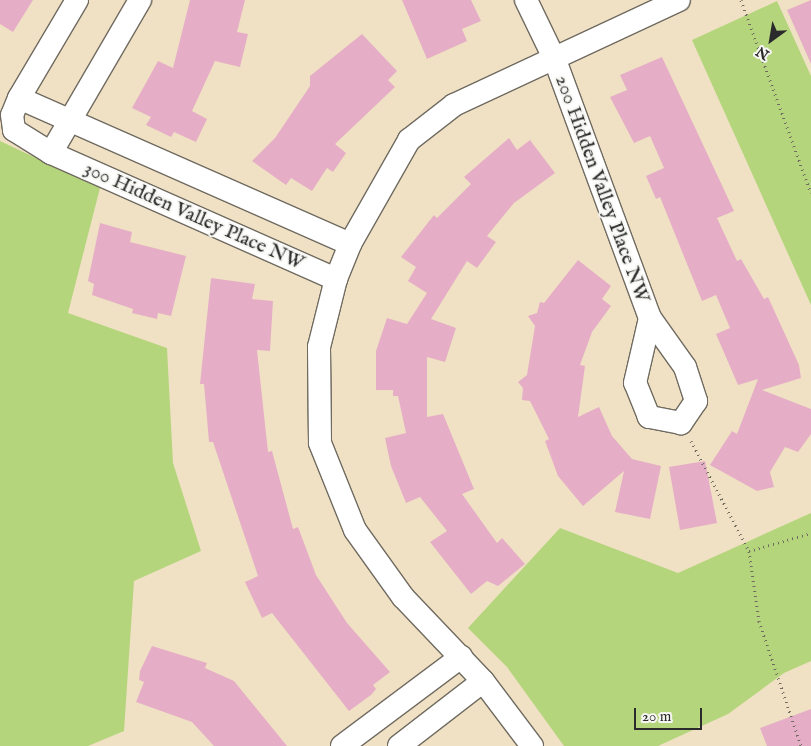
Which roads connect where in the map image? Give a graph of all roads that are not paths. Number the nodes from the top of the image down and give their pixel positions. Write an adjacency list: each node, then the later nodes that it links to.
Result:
1 (77, 0): 6 (street, 300 Hidden Valley Place NW)
2 (140, 0): 7 (street)
3 (526, 0): 5 (street, 200 Hidden Valley Place NW)
4 (679, 0): 5 (street)
5 (555, 60): 9 (street); 11 (street, 200 Hidden Valley Place NW)
6 (19, 98): 7 (street, 300 Hidden Valley Place NW); 8 (street, 300 Hidden Valley Place NW)
7 (68, 121): 8 (street); 9 (street, 300 Hidden Valley Place NW)
8 (51, 153): 10 (street, 300 Hidden Valley Place NW)
9 (350, 244): 10 (street)
10 (336, 278): 12 (street)
11 (650, 318): 11 (street, 200 Hidden Valley Place NW)
12 (461, 657): 13 (street); 14 (street)
13 (484, 680): 15 (street); 16 (street)
14 (342, 746)
15 (399, 746)
16 (532, 746)

